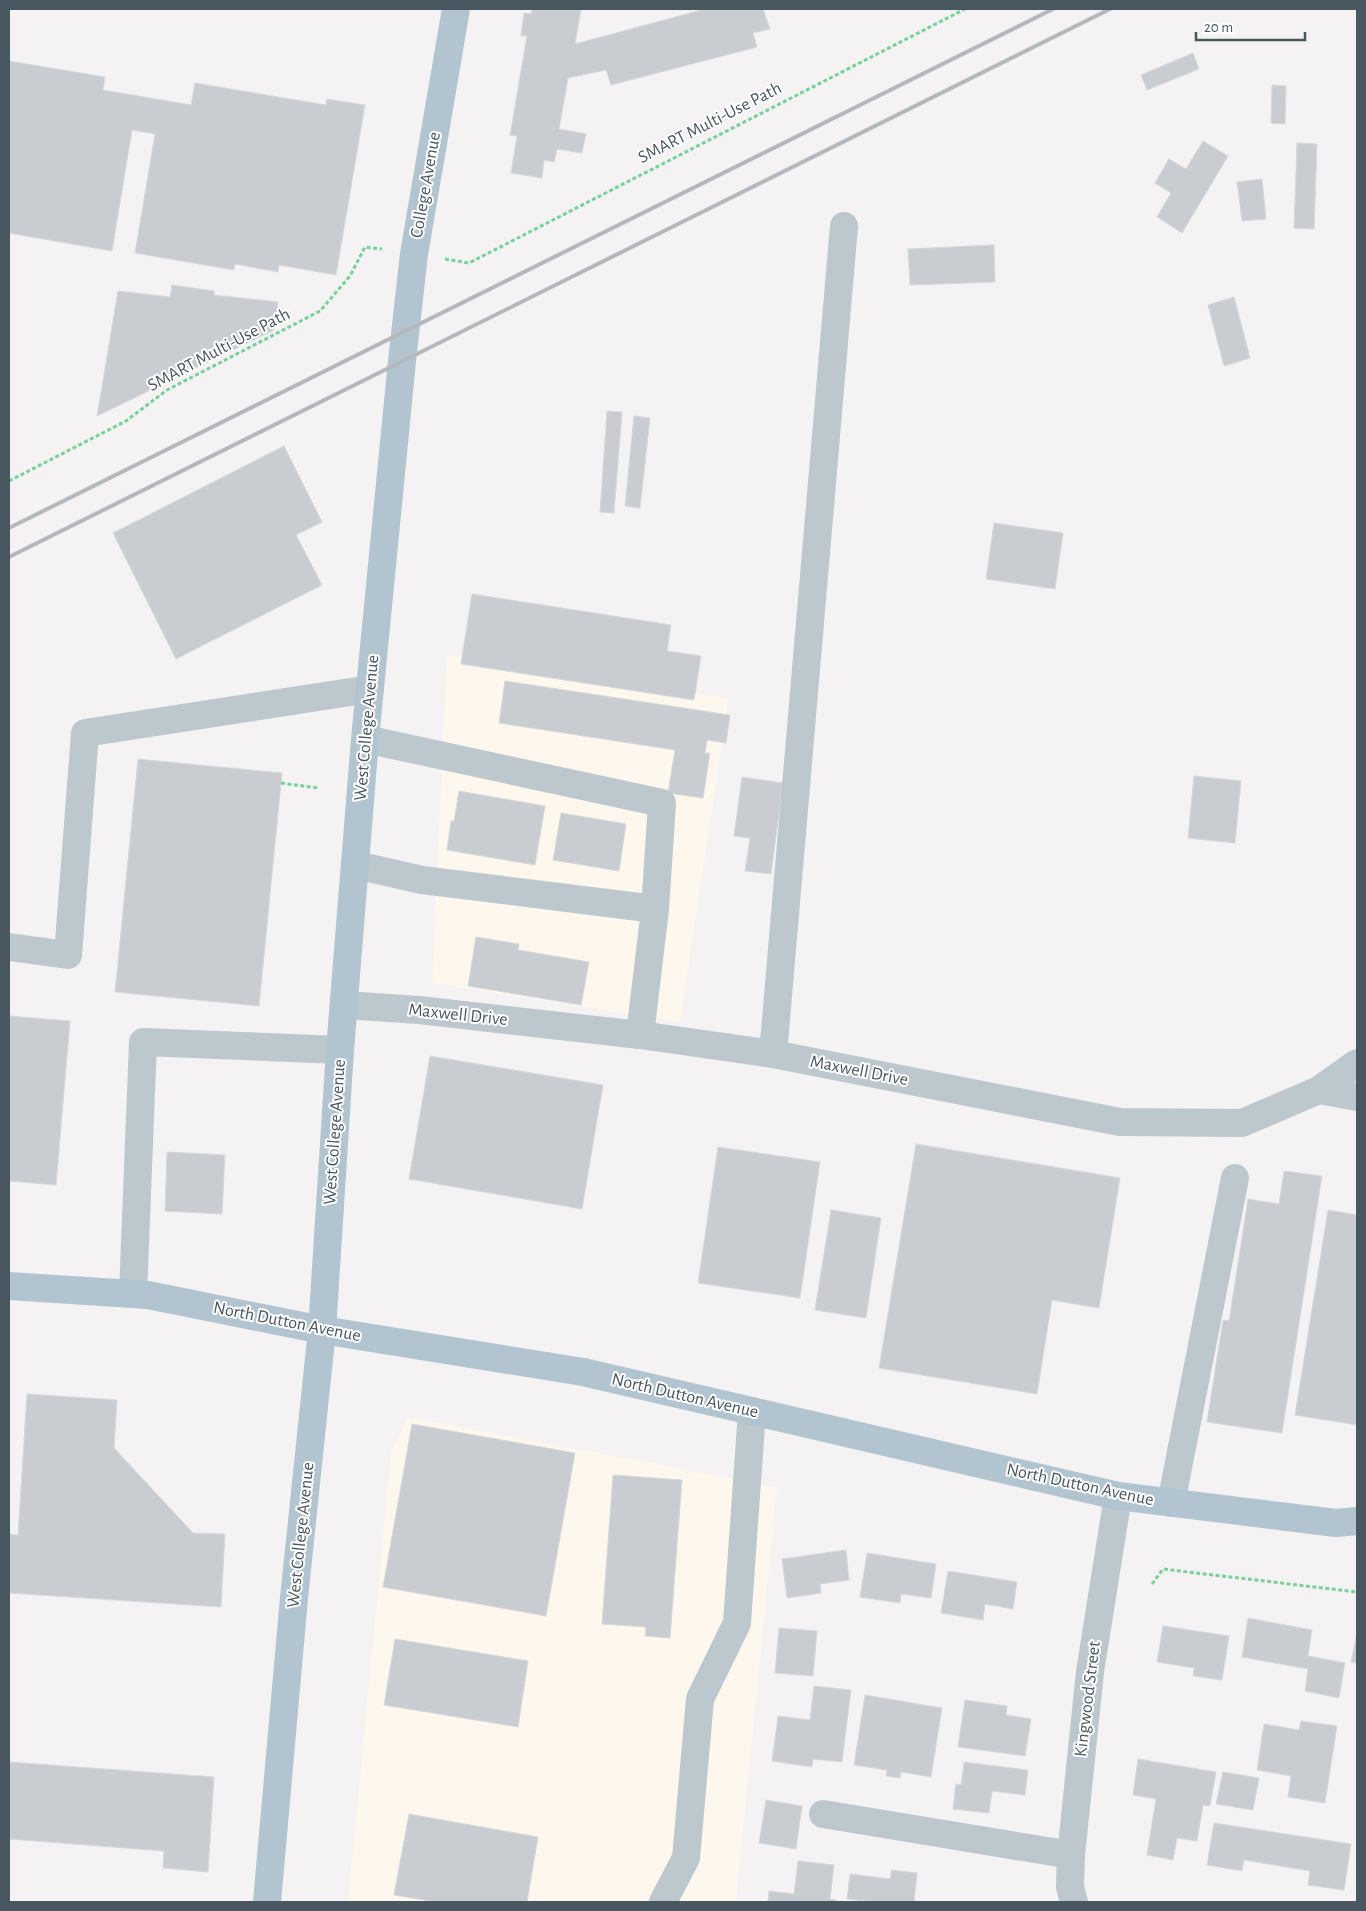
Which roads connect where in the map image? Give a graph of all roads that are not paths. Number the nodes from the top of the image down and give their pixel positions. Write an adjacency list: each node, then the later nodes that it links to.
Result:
1 (456, 9): 3 (main road, College Avenue)
2 (844, 226): 12 (street)
3 (402, 361): 4 (main road, West College Avenue)
4 (370, 689): 5 (main road, West College Avenue); 8 (street)
5 (365, 739): 6 (main road, West College Avenue); 7 (street)
6 (356, 865): 7 (street); 9 (main road, West College Avenue)
7 (655, 910): 10 (street)
8 (9, 948)
9 (344, 1005): 10 (street, Maxwell Drive); 11 (main road, West College Avenue)
10 (640, 1035): 12 (street, Maxwell Drive)
11 (340, 1050): 18 (street); 19 (main road, West College Avenue)
12 (773, 1054): 14 (street, Maxwell Drive)
13 (1357, 1063): 14 (street, Maxwell Drive)
14 (1319, 1090): 15 (street)
15 (1357, 1097)
16 (1235, 1178): 22 (street)
17 (9, 1286): 18 (main road, North Dutton Avenue)
18 (134, 1294): 19 (main road, North Dutton Avenue)
19 (322, 1330): 20 (main road, North Dutton Avenue); 26 (main road, West College Avenue)
20 (752, 1411): 21 (main road, North Dutton Avenue); 27 (street)
21 (1118, 1496): 22 (main road, North Dutton Avenue); 25 (street, Kingwood Street)
22 (1171, 1503): 23 (main road, North Dutton Avenue)
23 (1357, 1521)
24 (823, 1814): 25 (street)
25 (1071, 1855): 28 (street, Kingwood Street)
26 (267, 1902)
27 (663, 1902)
28 (1074, 1902)

